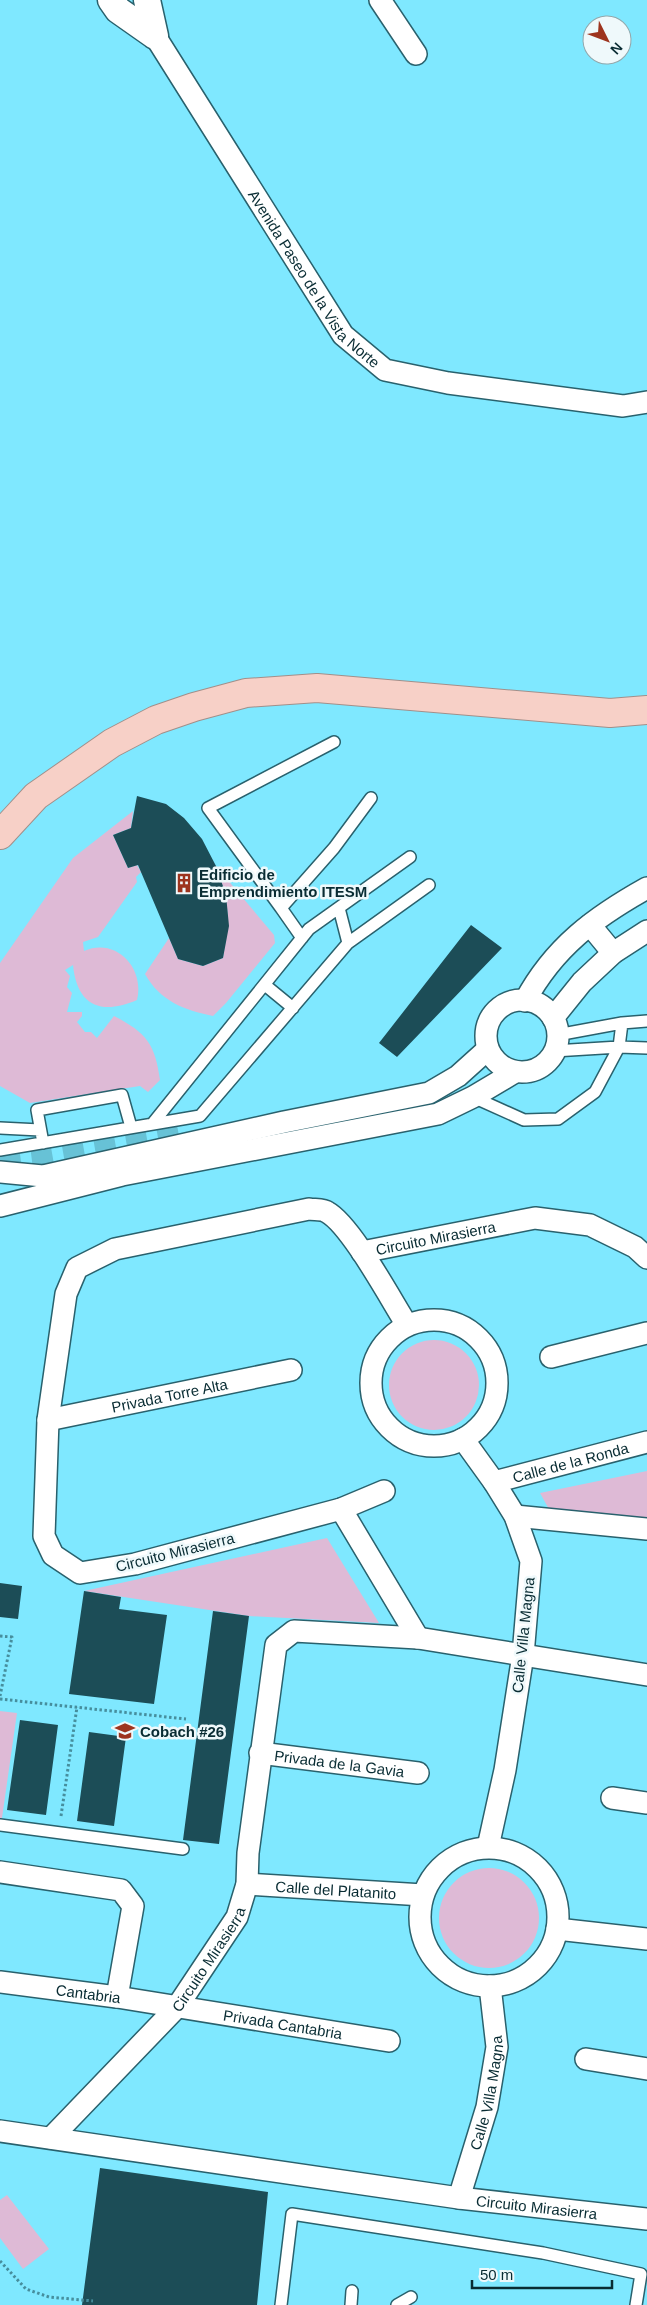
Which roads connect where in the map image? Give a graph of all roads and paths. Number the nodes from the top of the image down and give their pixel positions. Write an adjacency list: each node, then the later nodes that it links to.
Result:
1 (147, 0): 4 (street, Avenida Paseo de la Vista Norte)
2 (380, 0): 5 (street)
3 (120, 3): 4 (street, Avenida Paseo de la Vista Norte)
4 (155, 36): 6 (street, Avenida Paseo de la Vista Norte)
5 (416, 54)
6 (647, 402)
7 (647, 710): 10 (highway)
8 (334, 742): 14 (lane)
9 (371, 798): 14 (lane)
10 (0, 835)
11 (410, 857): 15 (lane)
12 (429, 885): 19 (lane)
13 (647, 888): 16 (street)
14 (281, 908): 18 (lane)
15 (339, 908): 18 (lane); 19 (lane)
16 (590, 925): 20 (street); 22 (street)
17 (647, 931): 20 (street)
18 (302, 938): 21 (lane)
19 (348, 943): 23 (lane)
20 (613, 953): 26 (street)
21 (264, 984): 23 (lane); 35 (lane)
22 (525, 1001): 26 (street); 29 (street)
23 (293, 1008): 35 (lane)
24 (647, 1021): 25 (lane)
25 (622, 1022): 26 (lane); 27 (lane)
26 (555, 1035): 27 (lane); 30 (street)
27 (619, 1047): 28 (lane); 32 (lane)
28 (647, 1048)
29 (488, 1049): 30 (street); 31 (street)
30 (515, 1072): 32 (street)
31 (429, 1093): 33 (street); 34 (street)
32 (473, 1097): 33 (street)
33 (438, 1114): 43 (street)
34 (284, 1122): 39 (street); 42 (street)
35 (153, 1123): 36 (lane)
36 (131, 1127): 38 (lane); 40 (lane)
37 (0, 1128): 38 (lane)
38 (40, 1130): 40 (lane)
39 (188, 1132)
40 (43, 1143): 41 (lane)
41 (0, 1150)
42 (0, 1172)
43 (0, 1206)
44 (362, 1252): 45 (street, Circuito Mirasierra); 46 (street); 50 (street, Circuito Mirasierra)
45 (647, 1258)
46 (407, 1325): 51 (street); 51 (street)
47 (647, 1333): 48 (street)
48 (551, 1357)
49 (291, 1370): 50 (street, Privada Torre Alta)
50 (48, 1420): 55 (street, Circuito Mirasierra)
51 (462, 1440): 53 (street, Calle Villa Magna)
52 (647, 1442): 53 (street, Calle de la Ronda)
53 (494, 1482): 56 (street, Calle Villa Magna)
54 (384, 1491): 55 (street, Circuito Mirasierra)
55 (341, 1509): 59 (street)
56 (514, 1516): 57 (street); 60 (street, Calle Villa Magna)
57 (647, 1529)
58 (0, 1636): 62 (path)
59 (418, 1638): 60 (street, Circuito Mirasierra); 65 (street, Circuito Mirasierra)
60 (522, 1655): 61 (street, Circuito Mirasierra); 71 (street, Calle Villa Magna)
61 (647, 1675)
62 (0, 1697): 63 (path)
63 (77, 1707): 64 (path); 69 (path)
64 (186, 1719)
65 (260, 1753): 66 (street, Privada de la Gavia); 74 (street, Circuito Mirasierra)
66 (418, 1773)
67 (612, 1798): 68 (street)
68 (647, 1803)
69 (60, 1816)
70 (0, 1825): 72 (lane)
71 (488, 1847): 75 (street); 76 (street)
72 (183, 1849)
73 (0, 1872): 80 (street)
74 (248, 1884): 75 (street, Calle del Platanito); 81 (street, Circuito Mirasierra)
75 (423, 1895): 79 (street)
76 (557, 1929): 77 (street); 79 (street)
77 (647, 1939)
78 (0, 1982): 80 (street, Cantabria)
79 (490, 1986): 87 (street, Calle Villa Magna)
80 (117, 1997): 81 (street, Cantabria)
81 (177, 2007): 82 (street, Privada Cantabria); 86 (street, Circuito Mirasierra)
82 (389, 2041)
83 (586, 2059): 84 (street)
84 (647, 2069)
85 (0, 2131): 86 (street, Circuito Mirasierra)
86 (52, 2138): 87 (street, Circuito Mirasierra)
87 (459, 2198): 88 (street, Circuito Mirasierra)
88 (644, 2216)
89 (0, 2261): 92 (path)
90 (352, 2290): 94 (lane)
91 (411, 2297): 95 (lane)
92 (93, 2301)
93 (281, 2305): 96 (lane)
94 (351, 2305)
95 (397, 2305)
96 (636, 2305)

